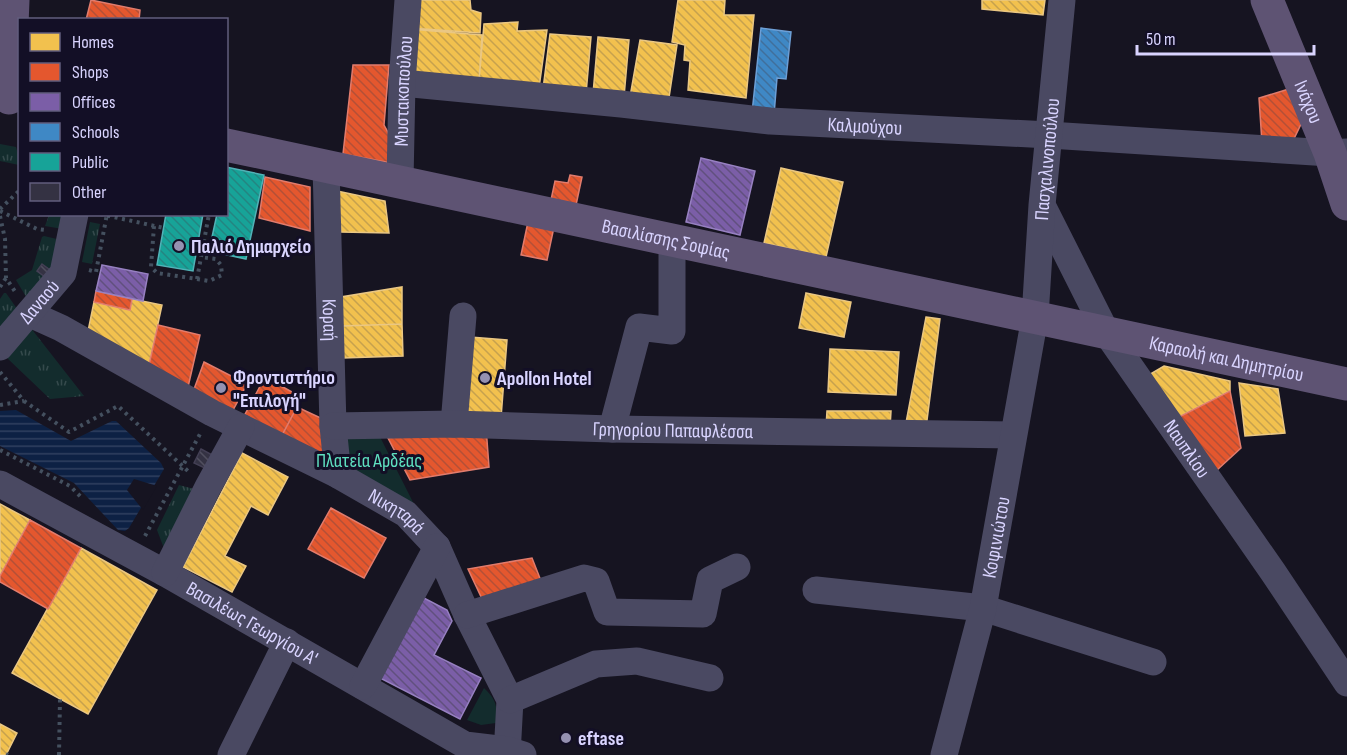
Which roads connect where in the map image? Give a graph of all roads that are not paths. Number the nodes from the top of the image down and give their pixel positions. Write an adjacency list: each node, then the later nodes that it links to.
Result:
1 (13, 0): 6 (main road)
2 (408, 0): 5 (street, Μυστακοπούλου)
3 (1062, 0): 7 (street, Πασχαλινοπούλου)
4 (1268, 0): 9 (main road, Ινάχου)
5 (402, 83): 7 (street, Καλμούχου); 11 (street, Μυστακοπούλου)
6 (10, 98)
7 (1049, 135): 9 (street, Καλμούχου); 13 (street, Πασχαλινοπούλου)
8 (228, 145): 10 (main road, Βασιλίσσης Σοφίας)
9 (1339, 152): 12 (main road, Ινάχου)
10 (326, 166): 11 (main road, Βασιλίσσης Σοφίας); 23 (street, Κοραή)
11 (400, 182): 15 (main road, Βασιλίσσης Σοφίας)
12 (1347, 204)
13 (1042, 205): 18 (street, Πασχαλινοπούλου); 19 (street, Ναυπλίου)
14 (72, 225): 16 (street, Δαναού)
15 (672, 240): 18 (main road, Βασιλίσσης Σοφίας); 25 (street)
16 (30, 314): 20 (street, Δαναού); 24 (street, Νικηταρά)
17 (463, 316): 22 (street)
18 (1035, 317): 19 (main road, Βασιλίσσης Σοφίας); 26 (street, Κοφινιώτου)
19 (1106, 332): 21 (main road, Καραολή και Δημητρίου); 38 (street, Ναυπλίου)
20 (0, 347)
21 (1347, 384)
22 (454, 423): 23 (street, Γρηγορίου Παπαφλέσσα); 25 (street, Γρηγορίου Παπαφλέσσα)
23 (333, 426): 27 (street, Κοραή)
24 (241, 427): 27 (street, Νικηταρά); 31 (street)
25 (612, 429): 26 (street, Γρηγορίου Παπαφλέσσα)
26 (1013, 435): 33 (street, Κοφινιώτου)
27 (338, 475): 29 (street, Νικηταρά)
28 (0, 484): 31 (street, Βασιλέως Γεωργίου Α')
29 (437, 547): 34 (street, Νικηταρά); 39 (street)
30 (737, 567): 34 (street)
31 (165, 573): 35 (street, Βασιλέως Γεωργίου Α')
32 (816, 590): 33 (street)
33 (982, 608): 36 (street); 44 (street, Κοφινιώτου)
34 (467, 615): 40 (street, Νικηταρά)
35 (287, 642): 39 (street, Βασιλέως Γεωργίου Α'); 43 (street)
36 (1153, 662)
37 (710, 678): 40 (street)
38 (1347, 683)
39 (363, 686): 41 (street, Βασιλέως Γεωργίου Α')
40 (510, 700): 42 (street)
41 (462, 750): 42 (street, Βασιλέως Γεωργίου Α')
42 (512, 753)
43 (231, 755)
44 (945, 755)

